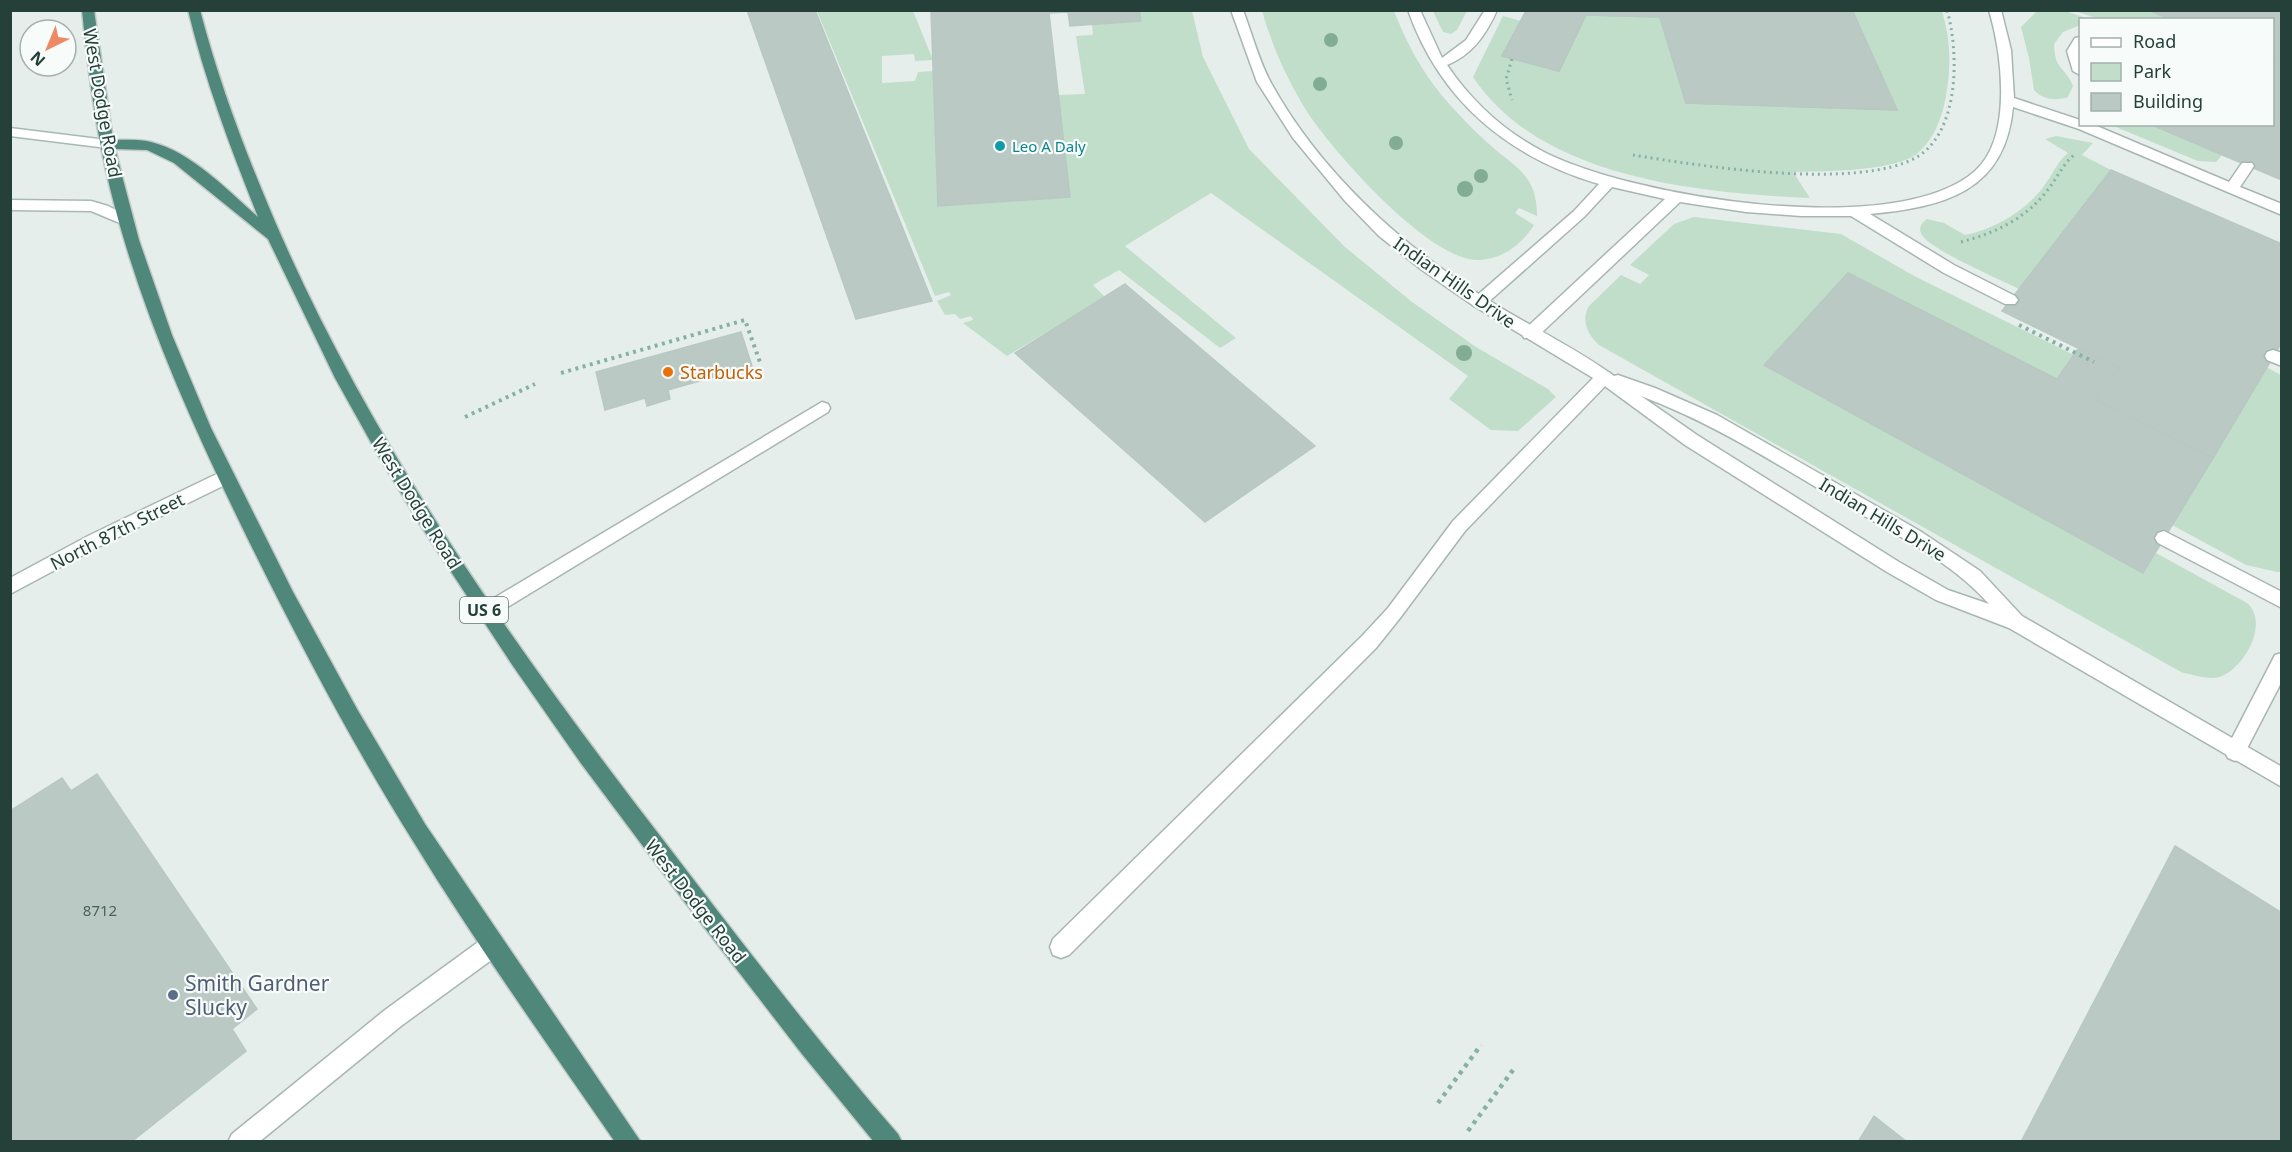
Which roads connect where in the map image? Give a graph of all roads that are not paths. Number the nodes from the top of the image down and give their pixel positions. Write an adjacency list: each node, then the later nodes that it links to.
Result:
1 (88, 10): 16 (highway, West Dodge Road)
2 (195, 10): 25 (highway, West Dodge Road / US 6)
3 (1237, 10): 27 (street, Indian Hills Drive)
4 (1414, 10): 10 (street)
5 (1491, 10): 10 (street)
6 (1995, 10): 8 (street)
7 (2008, 10): 8 (street)
8 (2000, 25): 12 (street)
9 (2079, 42): 11 (street)
10 (1439, 64): 18 (street)
11 (2079, 68)
12 (2007, 100): 13 (street); 23 (street)
13 (2075, 117)
14 (2094, 126): 19 (street)
15 (10, 132): 16 (street)
16 (107, 144): 24 (highway, West Dodge Road); 25 (highway)
17 (2247, 166): 19 (street)
18 (1609, 182): 20 (street); 27 (street)
19 (2231, 189): 22 (street)
20 (1677, 196): 23 (street); 28 (street)
21 (10, 206): 24 (street)
22 (2282, 210)
23 (1854, 211): 26 (street)
24 (127, 221): 31 (highway, West Dodge Road)
25 (275, 239): 35 (highway, West Dodge Road / US 6)
26 (2010, 300)
27 (1479, 302): 28 (street, Indian Hills Drive)
28 (1530, 334): 29 (street, Indian Hills Drive)
29 (1604, 377): 36 (street, Indian Hills Drive); 36 (street, Indian Hills Drive); 41 (street)
30 (822, 408): 35 (street)
31 (225, 477): 33 (street, North 87th Street); 40 (highway, West Dodge Road)
32 (2164, 538): 34 (street)
33 (10, 587)
34 (2282, 602)
35 (485, 612): 44 (highway, West Dodge Road / US 6)
36 (2016, 622): 38 (street, Indian Hills Drive)
37 (2282, 662): 38 (street)
38 (2235, 752): 39 (street, Indian Hills Drive)
39 (2282, 778)
40 (493, 945): 42 (street); 43 (highway, West Dodge Road)
41 (1061, 947)
42 (240, 1142)
43 (629, 1142)
44 (890, 1142)

